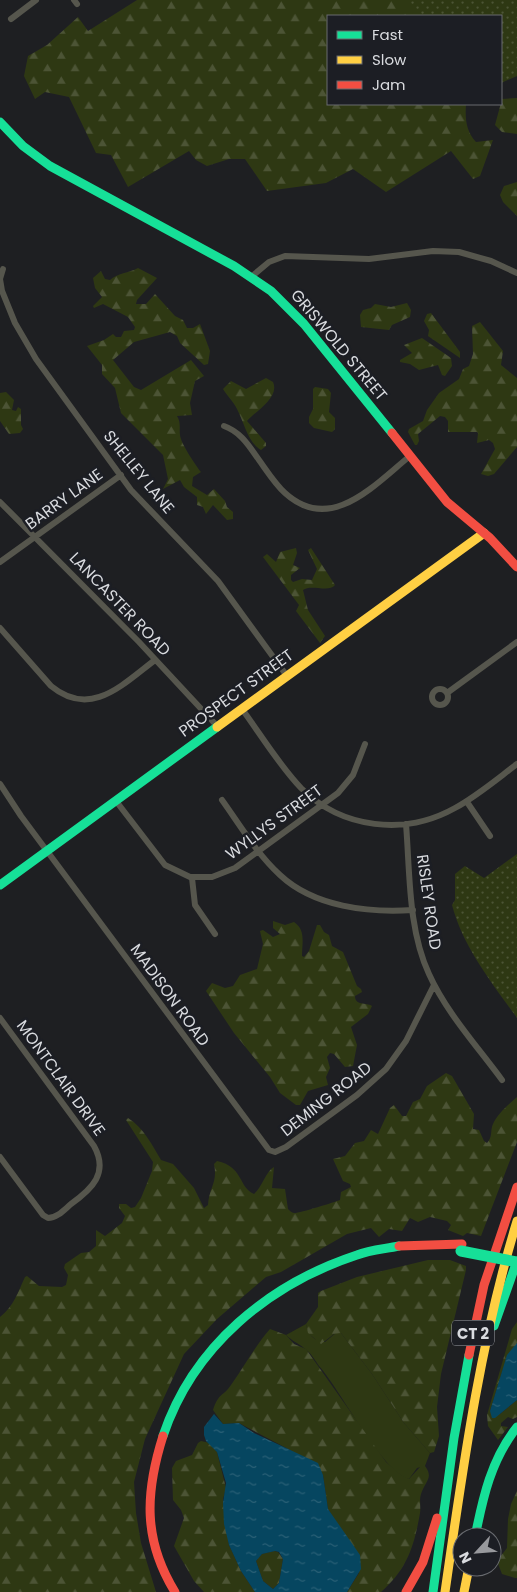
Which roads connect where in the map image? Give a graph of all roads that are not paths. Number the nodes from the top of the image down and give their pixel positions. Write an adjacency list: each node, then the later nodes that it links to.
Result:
1 (36, 0): 2 (street)
2 (11, 18)
3 (0, 122): 6 (main road, GRISWOLD STREET)
4 (3, 269): 9 (street, SHELLEY LANE)
5 (517, 273): 6 (street)
6 (251, 276): 8 (main road, GRISWOLD STREET)
7 (224, 426): 8 (street)
8 (410, 456): 11 (main road, GRISWOLD STREET)
9 (121, 475): 12 (street, BARRY LANE); 18 (street, SHELLEY LANE)
10 (0, 502): 12 (street, LANCASTER ROAD)
11 (484, 533): 14 (main road, GRISWOLD STREET); 18 (main road, PROSPECT STREET)
12 (35, 537): 13 (street, BARRY LANE); 17 (street, LANCASTER ROAD)
13 (0, 562)
14 (517, 567)
15 (0, 628): 17 (street)
16 (517, 642): 19 (street)
17 (155, 660): 21 (street, LANCASTER ROAD)
18 (287, 676): 20 (main road, PROSPECT STREET)
19 (447, 693)
20 (242, 709): 21 (main road, PROSPECT STREET); 28 (street)
21 (218, 727): 26 (main road, PROSPECT STREET)
22 (365, 744): 28 (street, WYLLYS STREET)
23 (517, 764): 27 (street)
24 (0, 784): 32 (street, MADISON ROAD)
25 (222, 800): 31 (street)
26 (116, 801): 32 (main road, PROSPECT STREET); 33 (street)
27 (466, 802): 29 (street); 30 (street)
28 (322, 804): 29 (street); 31 (street, WYLLYS STREET)
29 (406, 824): 35 (street, RISLEY ROAD)
30 (490, 836)
31 (259, 850): 33 (street, WYLLYS STREET); 35 (street)
32 (47, 851): 34 (main road, PROSPECT STREET); 40 (street, MADISON ROAD)
33 (192, 878): 36 (street)
34 (3, 883)
35 (414, 910): 37 (street, RISLEY ROAD)
36 (215, 934)
37 (434, 985): 39 (street, RISLEY ROAD); 40 (street, DEMING ROAD)
38 (0, 1018): 41 (street, MONTCLAIR DRIVE)
39 (502, 1080)
40 (275, 1152)
41 (0, 1157)
42 (517, 1187): 49 (main road, CT 2)
43 (517, 1221): 47 (main road, CT 2)
44 (462, 1247): 45 (main road); 46 (main road, bridge); 52 (main road); 53 (main road)
45 (517, 1254)
46 (517, 1261): 47 (main road)
47 (476, 1388): 56 (main road, CT 2)
48 (517, 1427): 50 (main road)
49 (449, 1484): 54 (main road); 55 (main road, CT 2)
50 (477, 1527)
51 (467, 1577): 57 (main road)
52 (174, 1592)
53 (184, 1592)
54 (406, 1592)
55 (433, 1592)
56 (445, 1592)
57 (464, 1592)

